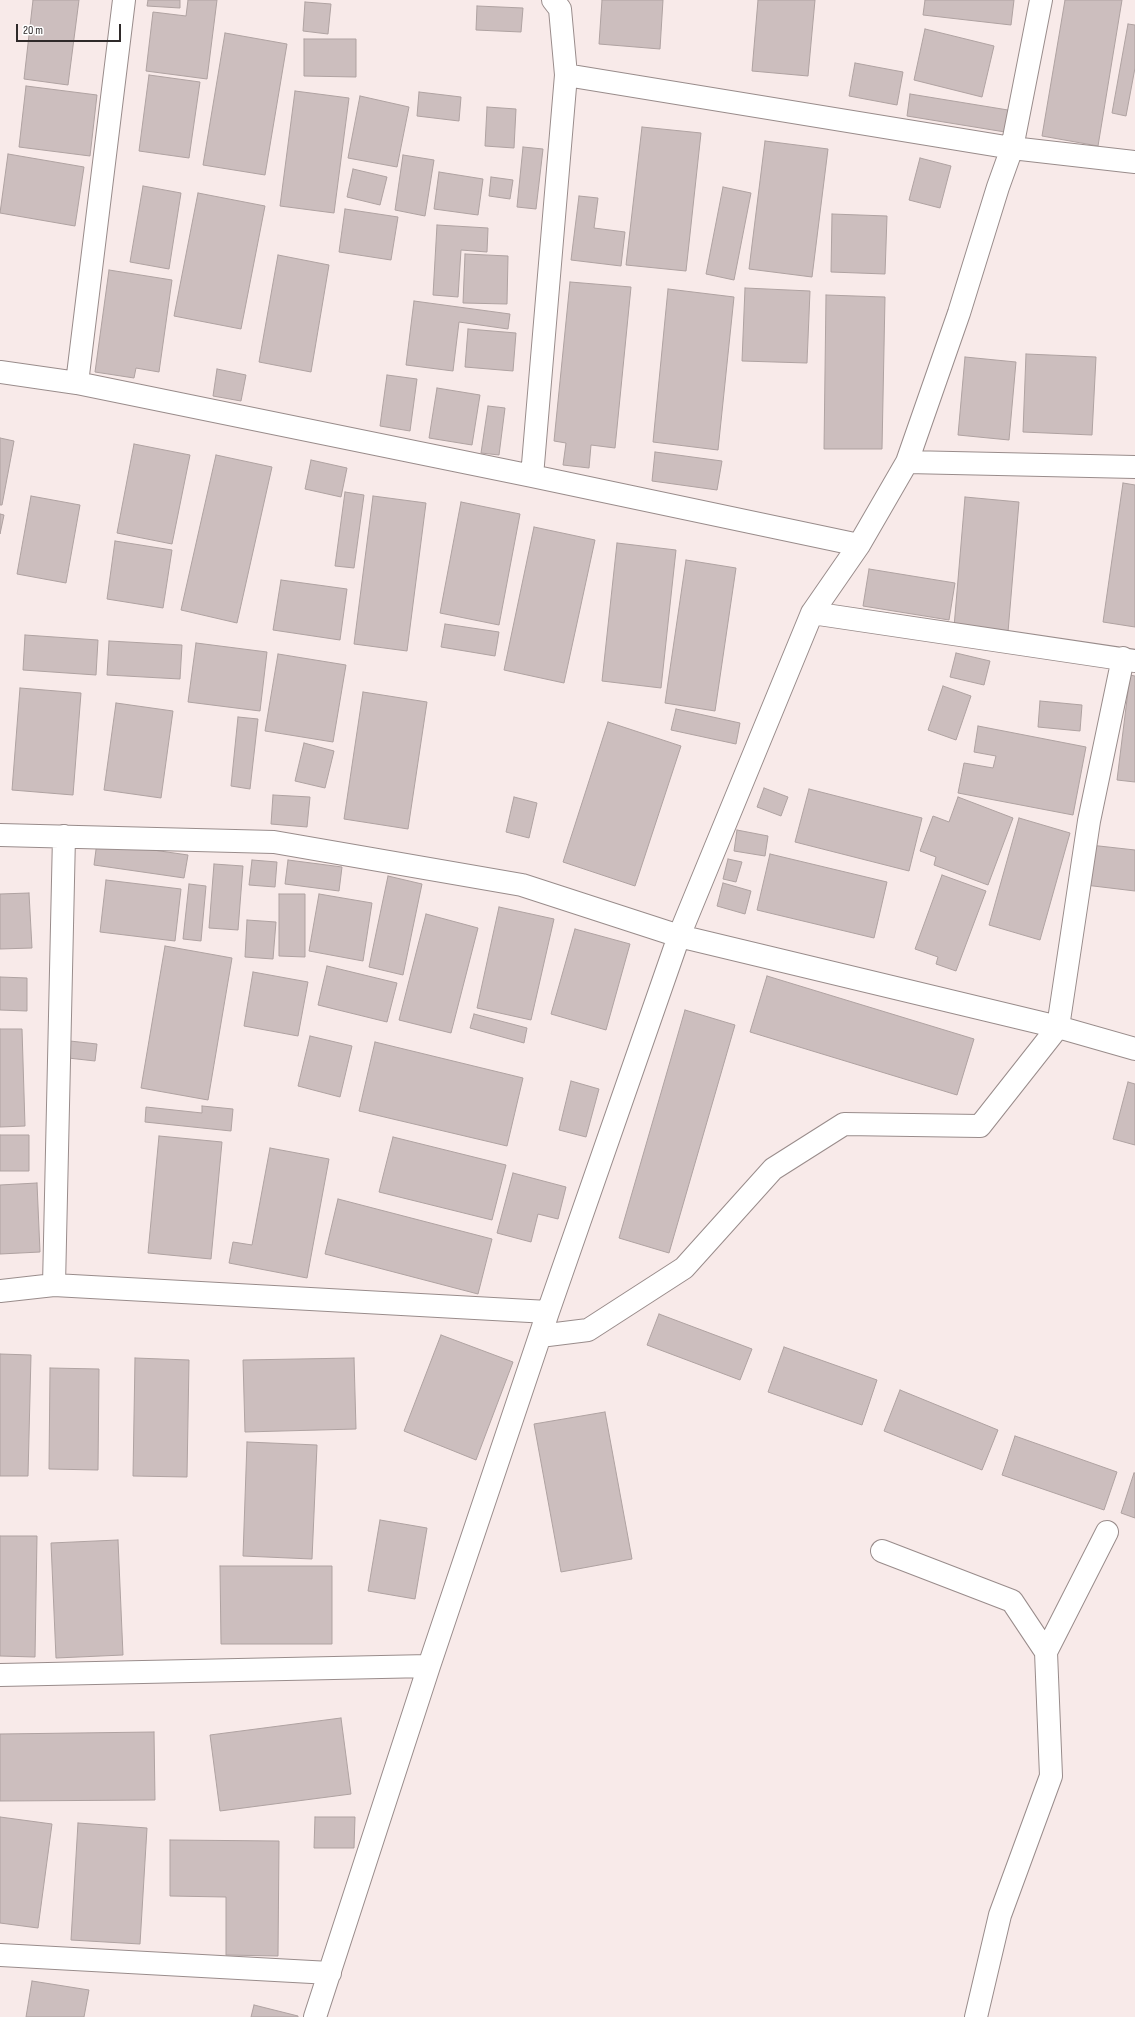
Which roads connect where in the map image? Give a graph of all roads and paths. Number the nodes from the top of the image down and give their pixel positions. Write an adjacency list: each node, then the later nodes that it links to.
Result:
1 (124, 0): 8 (street)
2 (554, 0): 4 (street)
3 (1041, 0): 5 (street)
4 (566, 75): 5 (street); 11 (street)
5 (1012, 148): 6 (street); 9 (street)
6 (1135, 162)
7 (0, 372): 8 (street)
8 (77, 383): 11 (street)
9 (907, 462): 10 (street); 12 (street)
10 (1135, 467)
11 (532, 476): 12 (street)
12 (859, 545): 13 (street)
13 (812, 613): 14 (street); 17 (street)
14 (1129, 660): 18 (street)
15 (0, 835): 16 (street)
16 (64, 836): 17 (street); 20 (street)
17 (679, 936): 18 (street); 22 (street)
18 (1058, 1027): 19 (street); 23 (street)
19 (1135, 1049)
20 (54, 1285): 21 (street); 22 (street)
21 (0, 1291)
22 (548, 1312): 23 (street)
23 (540, 1336): 27 (street)
24 (1107, 1532): 26 (street)
25 (882, 1551): 26 (street)
26 (1046, 1652): 32 (street)
27 (429, 1666): 28 (street); 30 (street)
28 (0, 1675)
29 (0, 1955): 30 (street)
30 (330, 1973): 31 (street)
31 (316, 2017)
32 (976, 2017)

